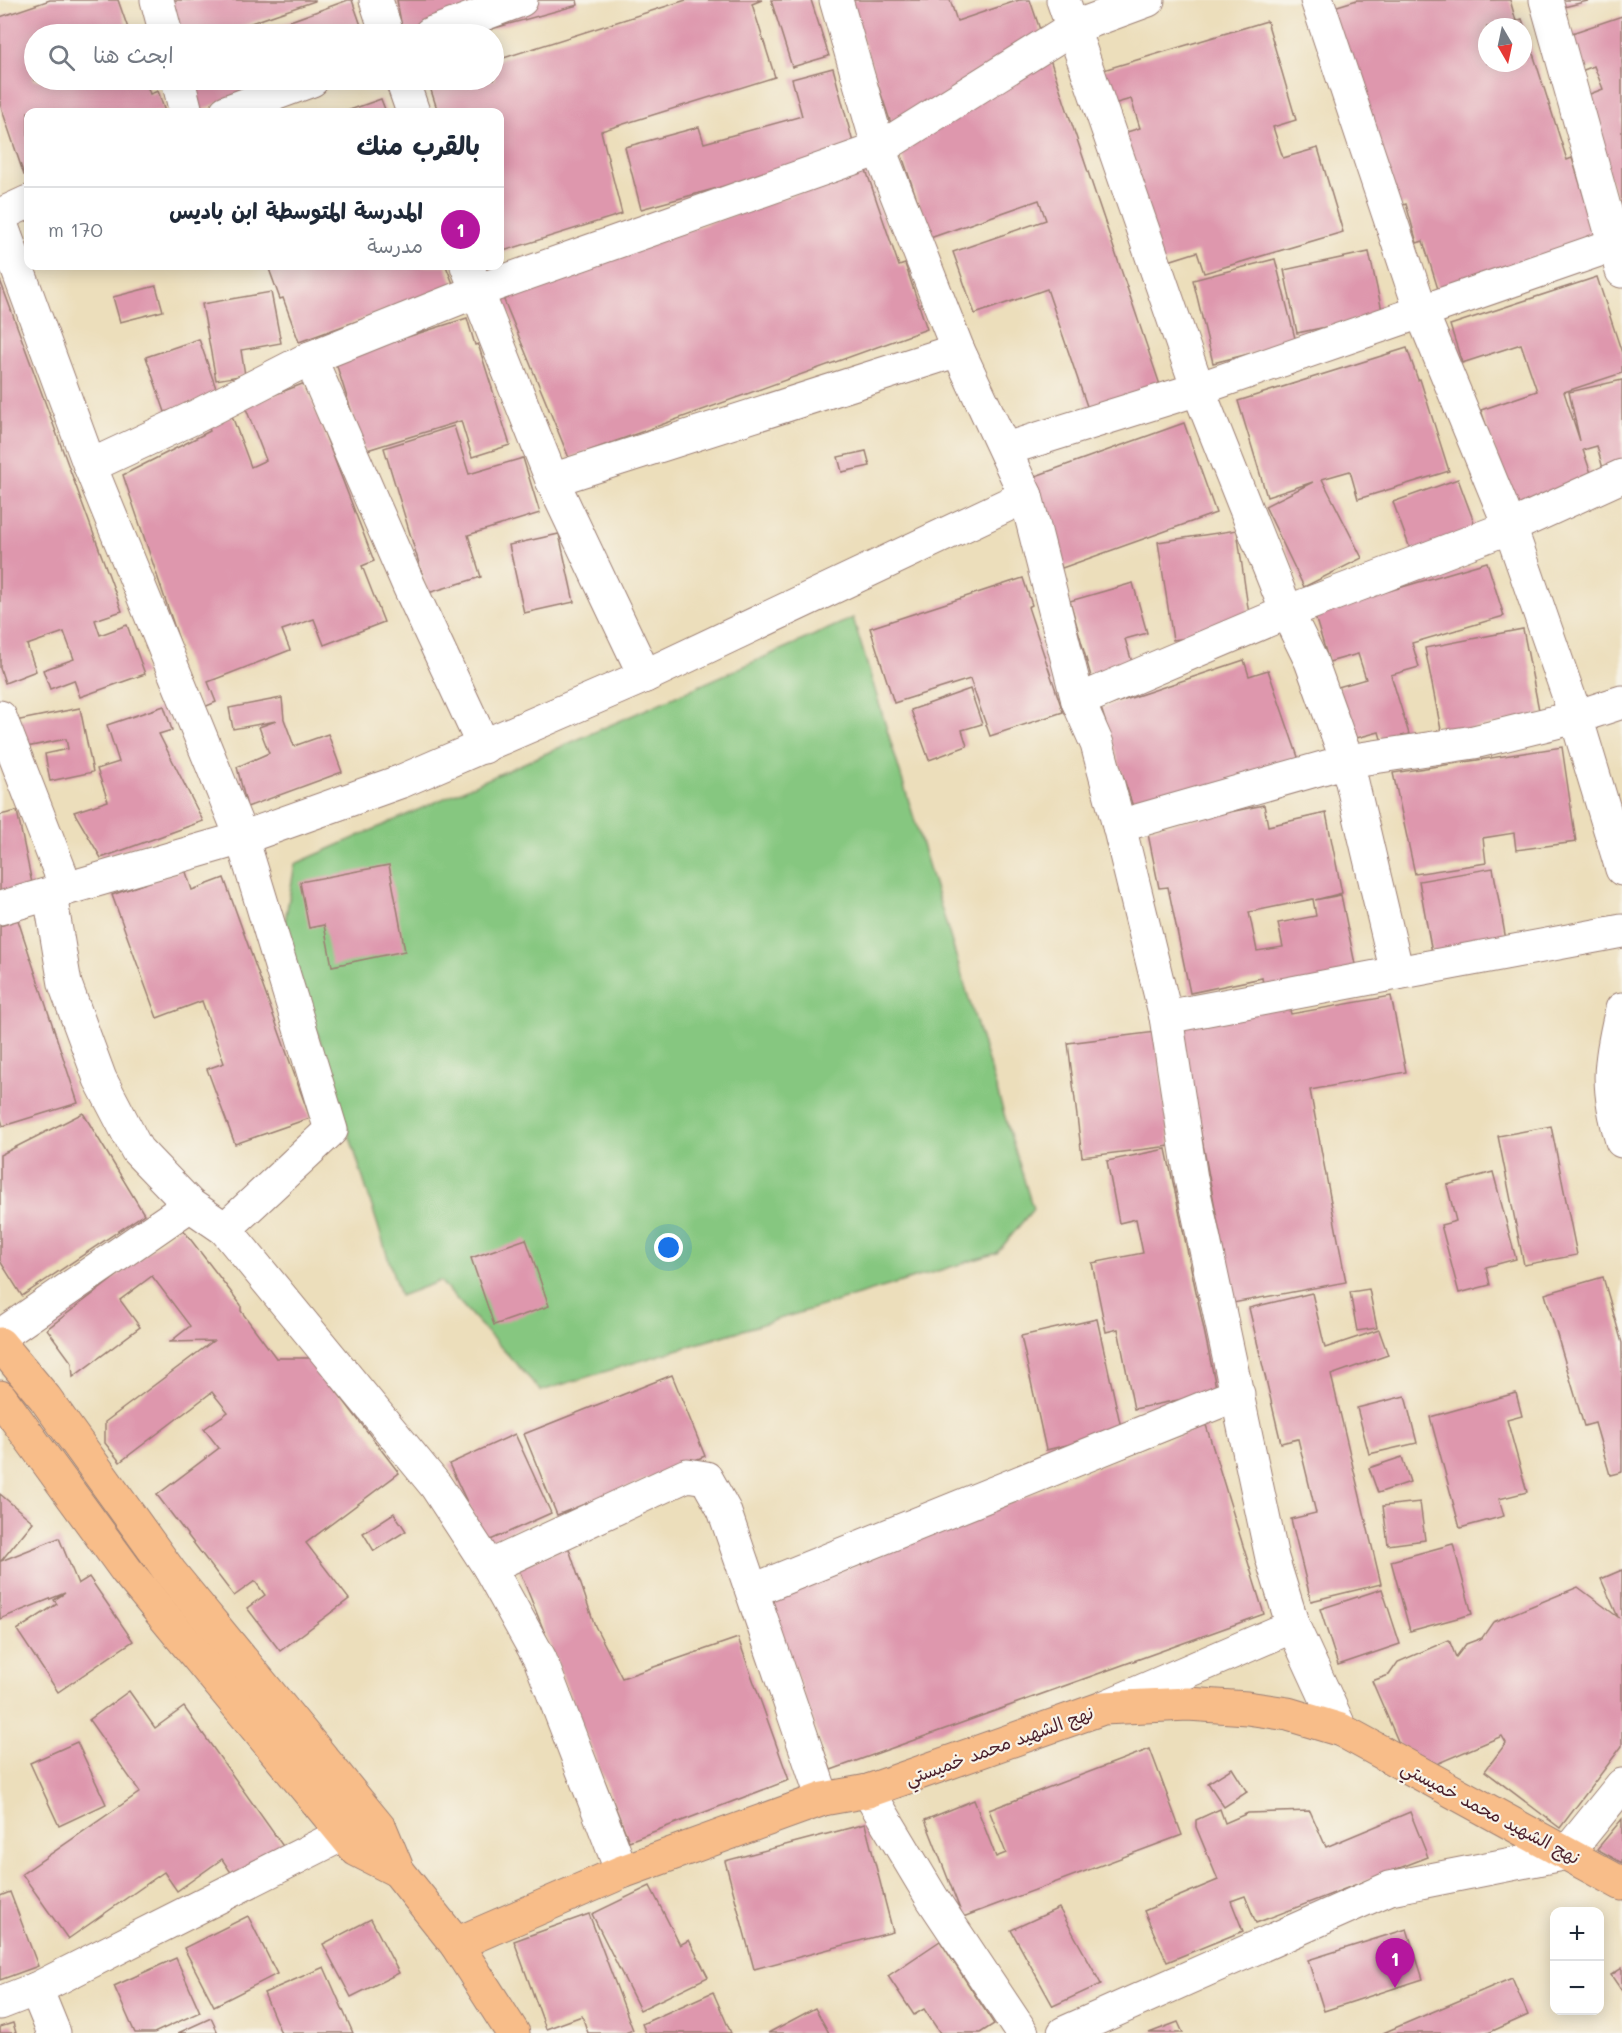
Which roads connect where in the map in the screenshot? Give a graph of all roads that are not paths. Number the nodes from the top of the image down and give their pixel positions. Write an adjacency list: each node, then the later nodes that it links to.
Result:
1 (157, 0): 9 (street)
2 (376, 0): 10 (street)
3 (521, 0): 11 (street)
4 (836, 0): 18 (street)
5 (1148, 0): 8 (street)
6 (1317, 0): 26 (street)
7 (1546, 0): 22 (street)
8 (1067, 14): 18 (street); 29 (street)
9 (163, 24)
10 (384, 24)
11 (457, 24)
12 (180, 90): 15 (street)
13 (285, 90): 16 (street)
14 (406, 90): 17 (street)
15 (185, 108)
16 (237, 108)
17 (412, 108)
18 (879, 149): 23 (street); 27 (street)
19 (24, 204): 20 (street)
20 (0, 215)
21 (0, 221): 31 (street)
22 (1619, 253): 26 (street)
23 (504, 268)
24 (497, 270): 25 (street)
25 (472, 278): 28 (street); 33 (street)
26 (1421, 311): 29 (street); 35 (street)
27 (958, 350): 30 (street); 33 (street)
28 (310, 358): 31 (street); 42 (street)
29 (1198, 389): 30 (street); 36 (street)
30 (1006, 449): 34 (street)
31 (90, 466): 45 (street)
32 (1622, 476): 35 (street)
33 (552, 480): 37 (street)
34 (1026, 496): 37 (street); 38 (street)
35 (1510, 527): 36 (street); 41 (street)
36 (1287, 612): 38 (street); 43 (street)
37 (645, 676): 42 (street)
38 (1078, 701): 44 (street)
39 (1622, 702): 41 (street)
40 (0, 717): 47 (street)
41 (1576, 717): 43 (street); 46 (street)
42 (484, 747): 45 (street)
43 (1347, 761): 44 (street); 50 (street)
44 (1119, 826): 52 (street)
45 (242, 838): 47 (street); 56 (street)
46 (1622, 869)
47 (58, 891): 48 (street); 55 (street)
48 (0, 908)
49 (1622, 931): 50 (street)
50 (1397, 973): 52 (street)
51 (1622, 1009): 53 (street)
52 (1166, 1017): 59 (street)
53 (1617, 1048): 54 (street)
54 (1622, 1141)
55 (190, 1206): 56 (street); 57 (street)
56 (225, 1229): 61 (street)
57 (0, 1336)
58 (0, 1344): 71 (main road)
59 (1238, 1394): 62 (street); 63 (street)
60 (0, 1397): 69 (main road)
61 (489, 1567): 62 (street); 72 (street)
62 (754, 1590): 68 (street)
63 (1293, 1626): 64 (street); 65 (street)
64 (1103, 1708): 65 (main road, نهج الشهيد محمد خميستي); 67 (main road, نهج الشهيد محمد خميستي)
65 (1341, 1730): 70 (main road, نهج الشهيد محمد خميستي)
66 (1622, 1785): 70 (street)
67 (868, 1791): 68 (main road, نهج الشهيد محمد خميستي); 79 (street)
68 (823, 1799): 72 (main road, نهج الشهيد محمد خميستي)
69 (343, 1834): 71 (main road); 75 (street)
70 (1567, 1853): 73 (main road, نهج الشهيد محمد خميستي); 80 (street)
71 (398, 1871): 74 (main road)
72 (622, 1872): 74 (main road, نهج الشهيد محمد خميستي)
73 (1622, 1884)
74 (456, 1944): 78 (main road)
75 (36, 1989): 76 (street); 77 (street)
76 (0, 2003)
77 (54, 2033)
78 (513, 2033)
79 (1022, 2033)
80 (1064, 2033)

